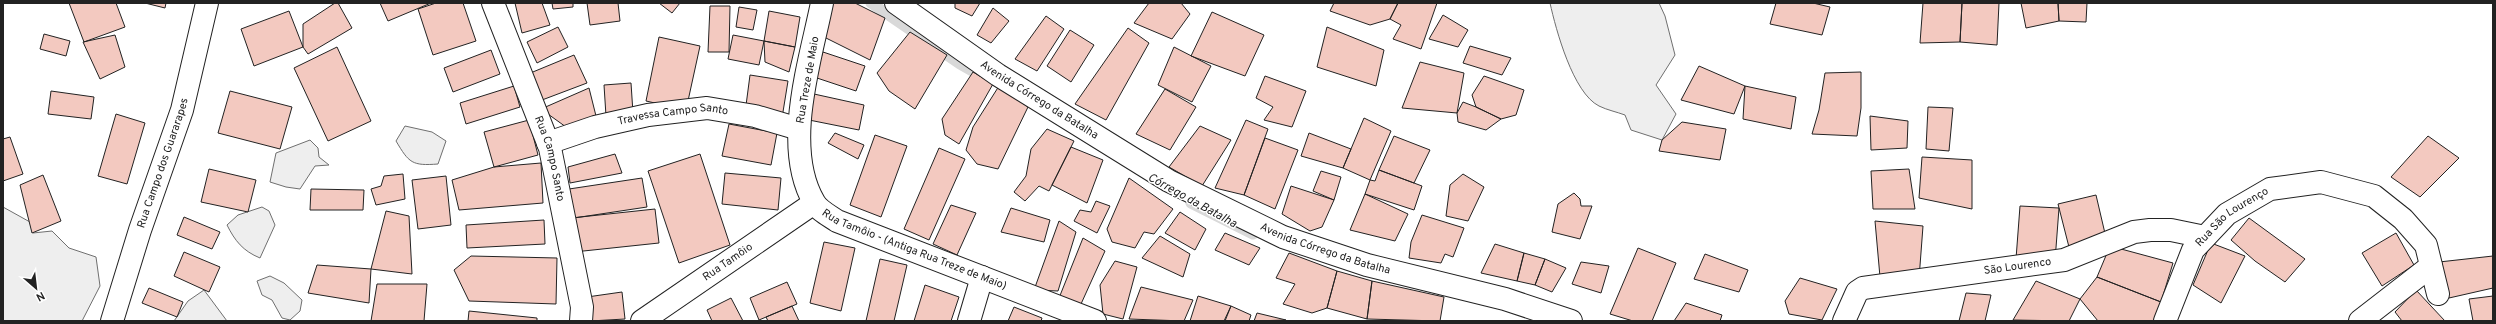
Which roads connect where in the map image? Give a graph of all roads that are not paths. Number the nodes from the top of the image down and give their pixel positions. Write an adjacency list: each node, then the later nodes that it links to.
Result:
1 (207, 3): 12 (street, Rua Campo dos Guararapes)
2 (493, 3): 6 (street, Rua Campo Santo)
3 (822, 3): 5 (street, Rua Treze de Maio)
4 (896, 3): 17 (street, Avenida Córrego da Batalha)
5 (799, 129): 6 (street, Travessa Campo Santo); 7 (street, Rua Treze de Maio)
6 (548, 143): 13 (street, Rua Campo Santo)
7 (814, 203): 10 (street, Rua Tamôio - (Antiga Rua Treze de Maio)); 14 (street, Rua Tamôio)
8 (2206, 237): 9 (street, Rua São Lourenço); 18 (street, São Lourenco); 19 (street, Rua São Lourenço)
9 (2431, 266): 11 (street, Rua São Lourenço); 20 (street)
10 (982, 277): 15 (street); 16 (street, Rua Tamôio - (Antiga Rua Treze de Maio))
11 (2438, 294)
12 (112, 321)
13 (581, 321)
14 (642, 321)
15 (969, 321)
16 (1095, 321)
17 (1572, 321)
18 (1844, 321)
19 (2165, 321)
20 (2360, 321)

